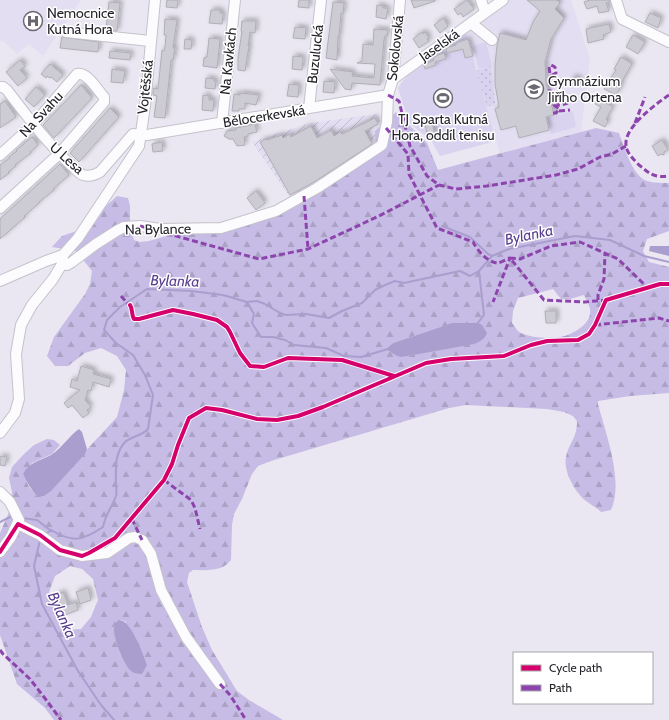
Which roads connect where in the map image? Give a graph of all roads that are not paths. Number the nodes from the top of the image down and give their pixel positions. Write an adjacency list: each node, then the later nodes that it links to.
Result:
1 (155, 0): 12 (street, Vojtěšská)
2 (234, 0): 18 (street, Na Kavkách)
3 (321, 0): 17 (street, Buzulucká)
4 (400, 0): 14 (street, Sokolovská)
5 (481, 0): 8 (street)
6 (503, 0): 8 (street, Jaselská)
7 (616, 0): 13 (street)
8 (485, 12): 9 (street, Jaselská)
9 (471, 22): 11 (street); 14 (street, Jaselská)
10 (66, 32): 12 (street, Vojtěšská)
11 (492, 40)
12 (150, 41): 20 (street, Vojtěšská)
13 (669, 42)
14 (393, 79): 16 (street, Sokolovská)
15 (0, 87): 19 (street, U Lesa)
16 (388, 95): 17 (street, Bělocerkevská); 24 (street, Na Bylance)
17 (309, 108): 18 (street, Bělocerkevská)
18 (222, 122): 20 (street, Bělocerkevská)
19 (33, 125): 21 (street, U Lesa); 21 (street, Na Svahu); 22 (street, Na Svahu)
20 (140, 133): 21 (street, U Lesa); 24 (street, Vojtěšská)
21 (59, 154): 23 (street)
22 (0, 155)
23 (0, 208)
24 (63, 260): 25 (street, Na Bylance); 26 (street)
25 (0, 281)
26 (0, 433)
27 (0, 492): 28 (street)
28 (18, 520): 29 (street); 30 (street)
29 (0, 552)
30 (220, 684)

